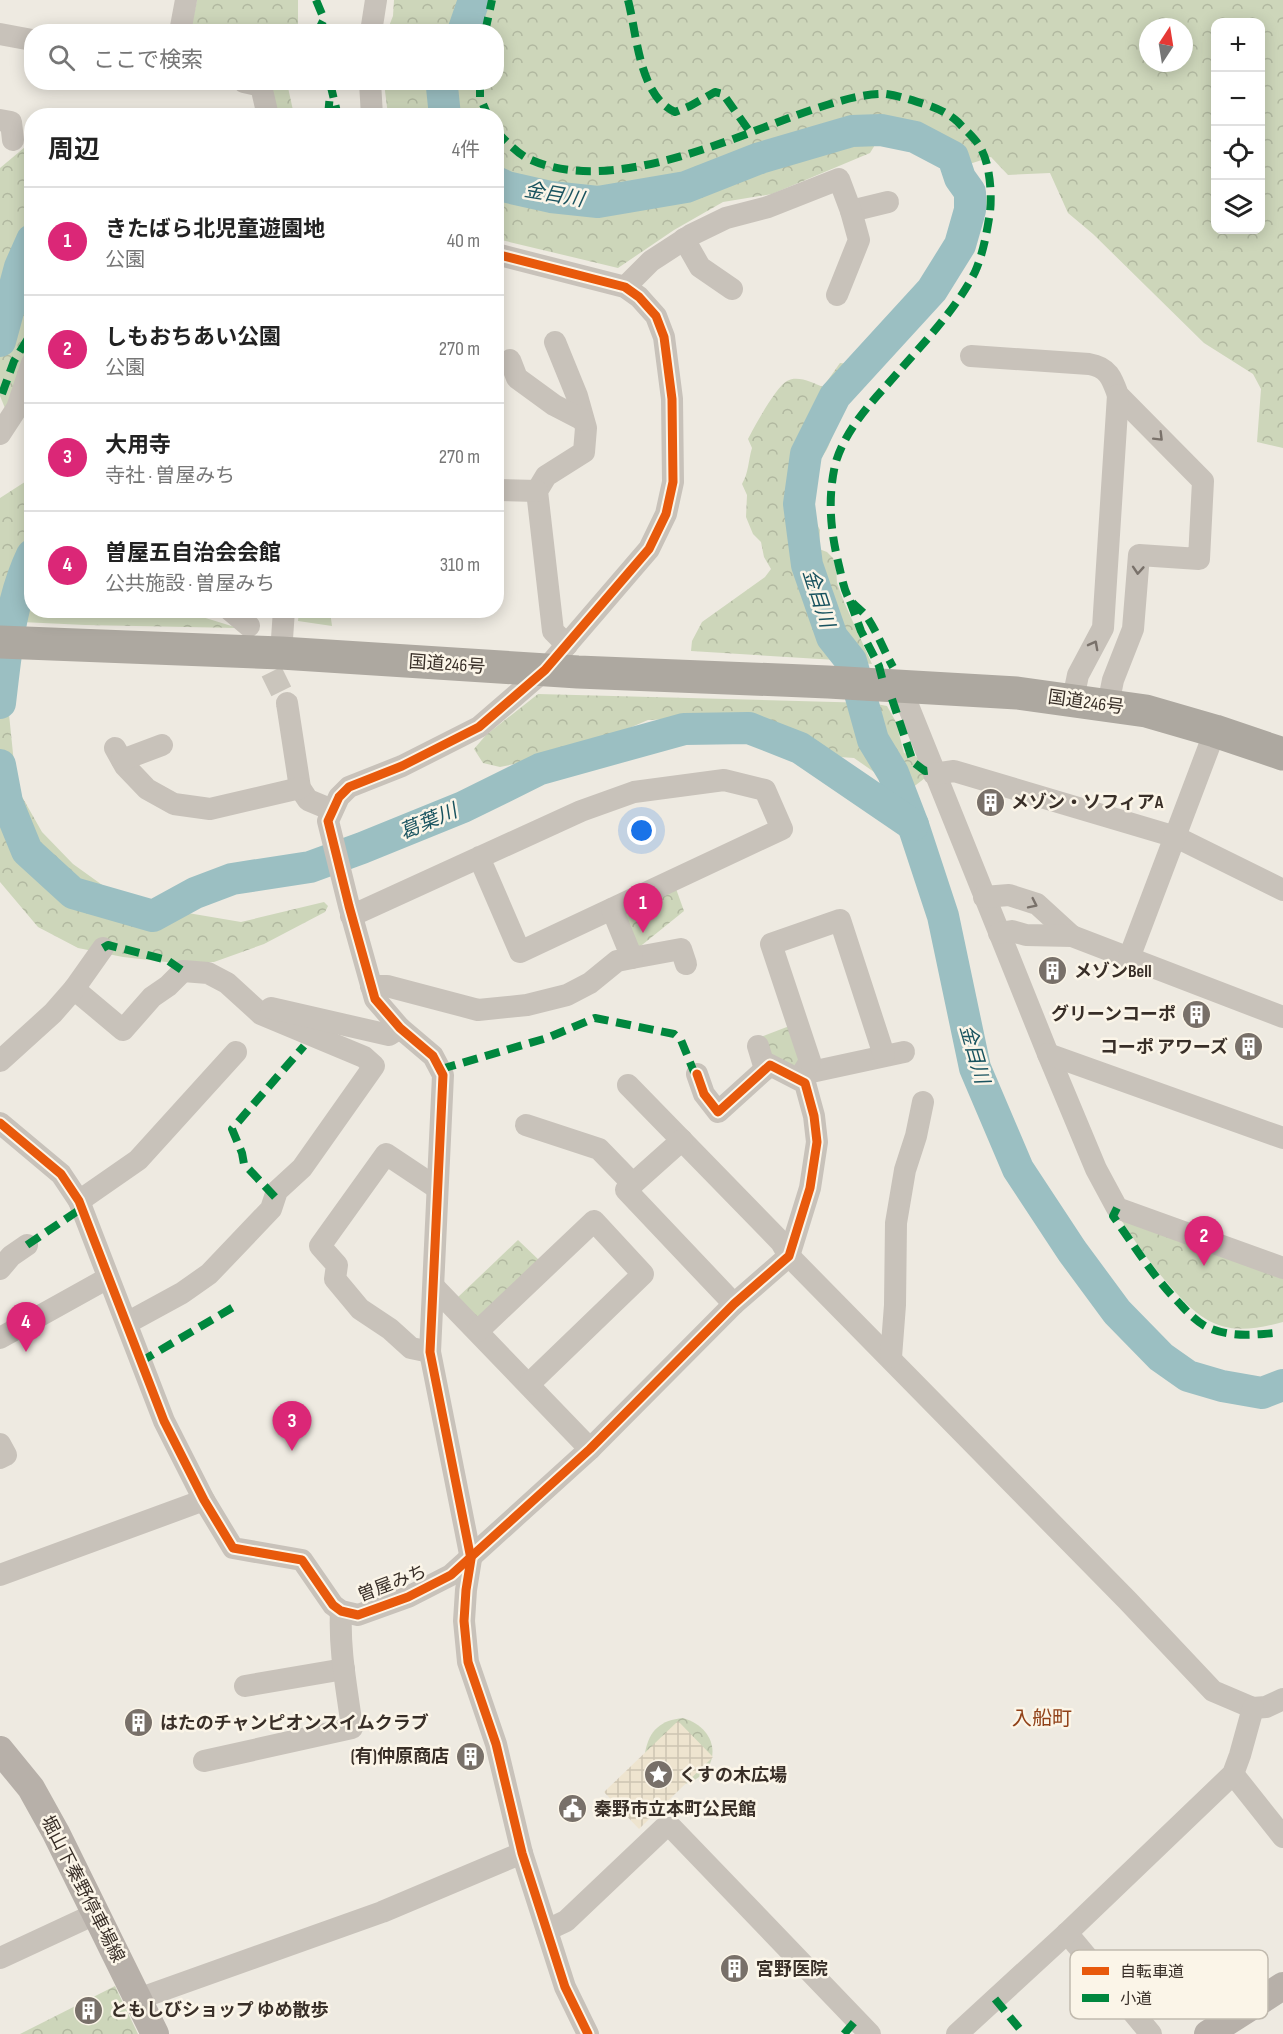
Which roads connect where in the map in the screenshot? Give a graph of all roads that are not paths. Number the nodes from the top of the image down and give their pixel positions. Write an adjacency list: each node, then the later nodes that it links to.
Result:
1 (186, 0): 3 (street)
2 (375, 0): 4 (street)
3 (182, 24)
4 (372, 24)
5 (0, 34): 6 (street)
6 (24, 38)
7 (262, 90): 9 (street)
8 (370, 90): 10 (street)
9 (266, 108)
10 (372, 108)
11 (0, 120): 12 (street)
12 (13, 140)
13 (888, 202): 14 (street)
14 (851, 211): 15 (street); 19 (street)
15 (684, 239): 17 (street); 18 (street)
16 (504, 256): 17 (street)
17 (625, 287): 35 (street)
18 (732, 290)
19 (837, 295)
20 (555, 342): 25 (street)
21 (971, 356): 24 (street)
22 (510, 360): 25 (street)
23 (24, 387): 26 (street)
24 (1118, 395): 29 (street); 32 (street, one-way to 32)
25 (584, 420): 28 (street)
26 (0, 434)
27 (504, 490): 28 (street)
28 (537, 491): 35 (street)
29 (1103, 616): 32 (street); 39 (street, one-way to 29)
30 (240, 618): 33 (street)
31 (283, 618): 36 (street)
32 (1134, 618): 41 (street)
33 (249, 626)
34 (0, 642): 36 (highway, 国道246号)
35 (567, 645): 37 (street)
36 (281, 653): 37 (highway, 国道246号)
37 (545, 670): 38 (highway, 国道246号); 47 (street)
38 (894, 694): 39 (highway, 国道246号); 45 (street)
39 (1073, 699): 41 (highway, 国道246号)
40 (287, 703): 46 (street)
41 (1108, 705): 42 (highway, 国道246号)
42 (1215, 731): 44 (highway, 国道246号); 48 (street)
43 (162, 745): 46 (street)
44 (1283, 754)
45 (934, 774): 48 (street); 51 (street)
46 (300, 788): 47 (street)
47 (332, 810): 52 (street)
48 (1176, 837): 50 (street); 58 (street)
49 (479, 857): 52 (street); 53 (street); 53 (street)
50 (1283, 891)
51 (984, 897): 54 (street); 55 (street, one-way to 55)
52 (349, 908): 60 (street)
53 (612, 909): 57 (street)
54 (999, 933): 55 (street); 67 (street)
55 (1072, 936): 58 (street)
56 (103, 948): 61 (street)
57 (632, 958): 59 (street); 60 (street)
58 (1129, 958): 63 (street)
59 (686, 964)
60 (371, 986): 64 (street)
61 (74, 989): 62 (street); 68 (street)
62 (249, 1003): 64 (street); 88 (street)
63 (1283, 1017)
64 (400, 1028): 79 (street)
65 (758, 1046): 69 (street)
66 (236, 1052): 80 (street)
67 (1048, 1053): 76 (street); 83 (street)
68 (0, 1061)
69 (765, 1069): 70 (street); 71 (street)
70 (697, 1074)
71 (804, 1078): 71 (street); 82 (street)
72 (628, 1084): 77 (street)
73 (923, 1101): 92 (street)
74 (0, 1123): 80 (street, 曽屋みち)
75 (526, 1125): 78 (street)
76 (1283, 1138)
77 (682, 1140): 78 (street); 82 (street)
78 (633, 1184): 87 (street)
79 (437, 1188): 86 (street); 91 (street)
80 (79, 1202): 85 (street, 曽屋みち)
81 (27, 1245): 84 (street)
82 (789, 1256): 87 (street, 曽屋みち); 92 (street)
83 (1283, 1268)
84 (0, 1269)
85 (108, 1278): 88 (street, 曽屋みち); 90 (street)
86 (434, 1287): 89 (street); 91 (street)
87 (734, 1304): 95 (street, 曽屋みち)
88 (127, 1323): 97 (street, 曽屋みち)
89 (478, 1331): 93 (street); 93 (street)
90 (0, 1338)
91 (430, 1352): 98 (street)
92 (891, 1357): 104 (street)
93 (529, 1384): 95 (street)
94 (0, 1444): 96 (street)
95 (590, 1449): 98 (street, 曽屋みち)
96 (0, 1458)
97 (204, 1500): 99 (street); 100 (street, 曽屋みち)
98 (471, 1559): 100 (street, 曽屋みち); 109 (street)
99 (0, 1575)
100 (341, 1611): 101 (street)
101 (344, 1669): 102 (street); 106 (street)
102 (245, 1686)
103 (1283, 1699): 104 (street)
104 (1253, 1708): 107 (street)
105 (0, 1750): 110 (main road, 堀山下秦野停車場線)
106 (204, 1761)
107 (1233, 1774): 108 (street); 112 (street)
108 (1283, 1837)
109 (522, 1853): 111 (street); 117 (street)
110 (95, 1914): 114 (street); 117 (main road, 堀山下秦野停車場線)
111 (547, 1930): 122 (street); 123 (street)
112 (1067, 1933): 113 (street); 124 (street)
113 (1081, 1950)
114 (0, 1958)
115 (1283, 1986): 116 (main road)
116 (1268, 1996)
117 (138, 1999): 121 (main road, 堀山下秦野停車場線)
118 (1139, 2019): 125 (street)
119 (1234, 2019): 120 (main road)
120 (1215, 2032)
121 (155, 2034)
122 (588, 2034)
123 (870, 2034)
124 (957, 2034)
125 (1151, 2034)

